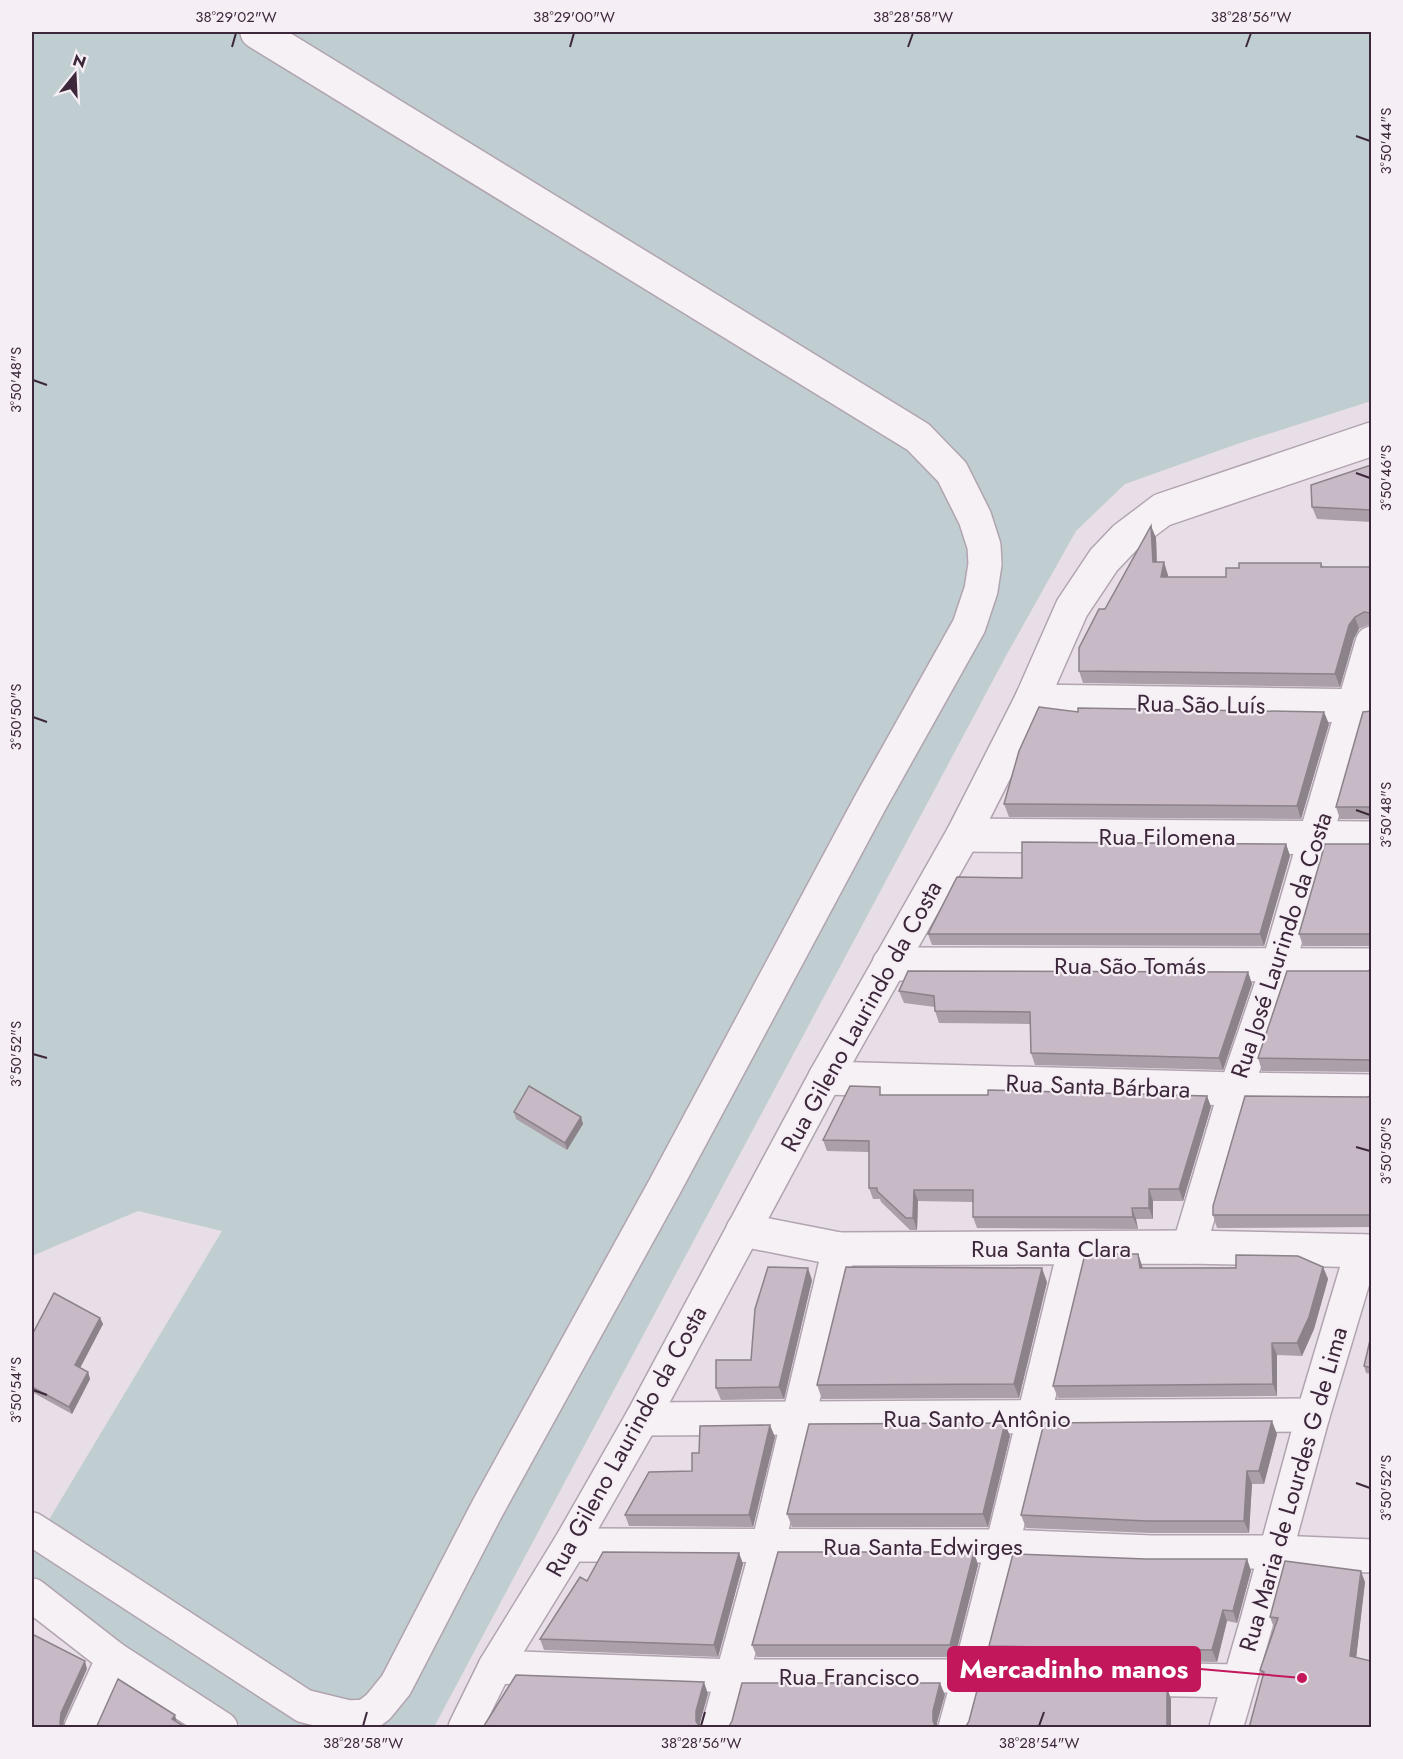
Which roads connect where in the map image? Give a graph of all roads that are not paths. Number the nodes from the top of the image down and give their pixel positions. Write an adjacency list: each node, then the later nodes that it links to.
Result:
1 (257, 32): 24 (street)
2 (1371, 439): 4 (street, Rua Gileno Laurindo da Costa)
3 (1371, 643): 5 (street, Rua José Laurindo da Costa)
4 (1031, 701): 5 (street, Rua São Luís); 6 (street, Rua Gileno Laurindo da Costa)
5 (1363, 706): 7 (street, Rua José Laurindo da Costa)
6 (963, 834): 7 (street, Rua Filomena); 9 (street, Rua Gileno Laurindo da Costa)
7 (1317, 837): 8 (street, Rua Filomena); 11 (street, Rua José Laurindo da Costa)
8 (1371, 838)
9 (889, 964): 11 (street, Rua São Tomás); 12 (street, Rua Gileno Laurindo da Costa)
10 (1371, 965): 11 (street, Rua São Tomás)
11 (1278, 966): 13 (street, Rua José Laurindo da Costa)
12 (825, 1078): 13 (street, Rua Santa Bárbara); 15 (street, Rua Gileno Laurindo da Costa)
13 (1236, 1089): 14 (street, Rua Santa Bárbara); 16 (street, Rua José Laurindo da Costa)
14 (1371, 1091)
15 (743, 1230): 18 (street, Rua Santa Clara); 22 (street, Rua Gileno Laurindo da Costa)
16 (1189, 1247): 17 (street, Rua Santa Clara); 19 (street, Rua Santa Clara)
17 (1075, 1248): 18 (street, Rua Santa Clara); 21 (street)
18 (839, 1249): 23 (street)
19 (1367, 1251): 20 (street, Rua Maria de Lourdes G de Lima)
20 (1313, 1415): 21 (street, Rua Santo Antônio); 28 (street, Rua Maria de Lourdes G de Lima)
21 (1032, 1418): 23 (street, Rua Santo Antônio); 27 (street)
22 (642, 1419): 23 (street, Rua Santo Antônio); 25 (street, Rua Gileno Laurindo da Costa)
23 (799, 1419): 26 (street)
24 (32, 1529)
25 (570, 1545): 26 (street, Rua Santa Edwirges); 32 (street, Rua Gileno Laurindo da Costa)
26 (768, 1545): 27 (street, Rua Santa Edwirges); 33 (street)
27 (1003, 1546): 28 (street, Rua Santa Edwirges); 34 (street)
28 (1275, 1552): 29 (street, Rua Santa Edwirges); 35 (street, Rua Maria de Lourdes G de Lima)
29 (1371, 1557)
30 (32, 1595): 31 (street)
31 (113, 1658): 36 (street); 37 (street)
32 (495, 1667): 33 (street, Rua Francisco); 38 (street, Rua Gileno Laurindo da Costa)
33 (732, 1676): 34 (street, Rua Francisco); 39 (street)
34 (969, 1676): 35 (street, Rua Francisco); 40 (street)
35 (1238, 1681): 41 (street, Rua Maria de Lourdes G de Lima)
36 (81, 1728)
37 (220, 1728)
38 (465, 1728)
39 (718, 1728)
40 (955, 1728)
41 (1226, 1728)

